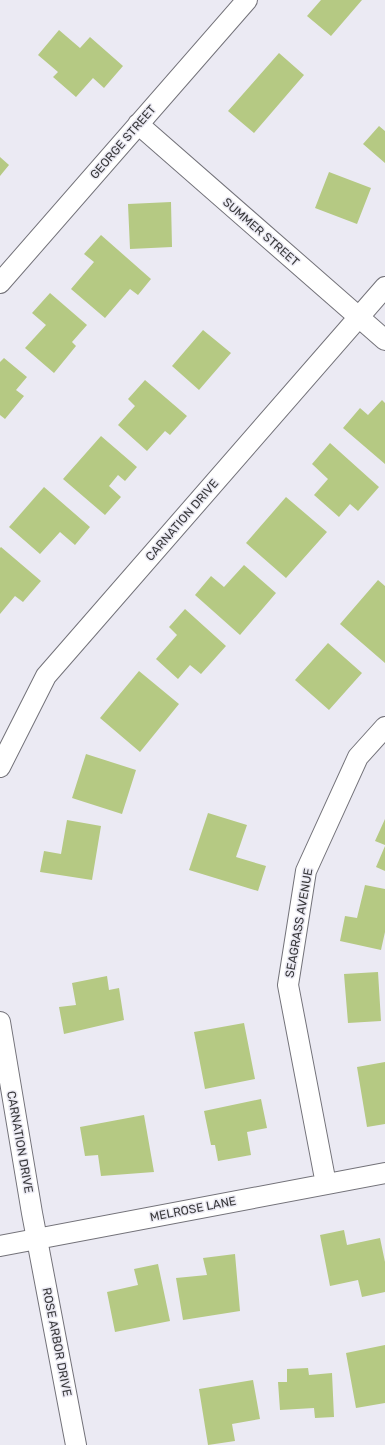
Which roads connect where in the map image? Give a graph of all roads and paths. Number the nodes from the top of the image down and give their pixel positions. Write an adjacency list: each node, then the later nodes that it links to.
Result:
1 (247, 0): 2 (street, GEORGE STREET)
2 (138, 124): 3 (street, GEORGE STREET); 5 (street, SUMMER STREET)
3 (0, 284)
4 (385, 287): 5 (street, CARNATION DRIVE)
5 (358, 317): 6 (street, SUMMER STREET); 8 (street, CARNATION DRIVE)
6 (385, 340)
7 (385, 727): 11 (street, SEAGRASS AVENUE)
8 (0, 767)
9 (0, 1022): 12 (street, CARNATION DRIVE)
10 (385, 1173): 11 (street, MELROSE LANE)
11 (326, 1184): 12 (street, MELROSE LANE)
12 (37, 1239): 13 (street, MELROSE LANE); 14 (street, ROSE ARBOR DRIVE)
13 (0, 1246)
14 (76, 1445)

